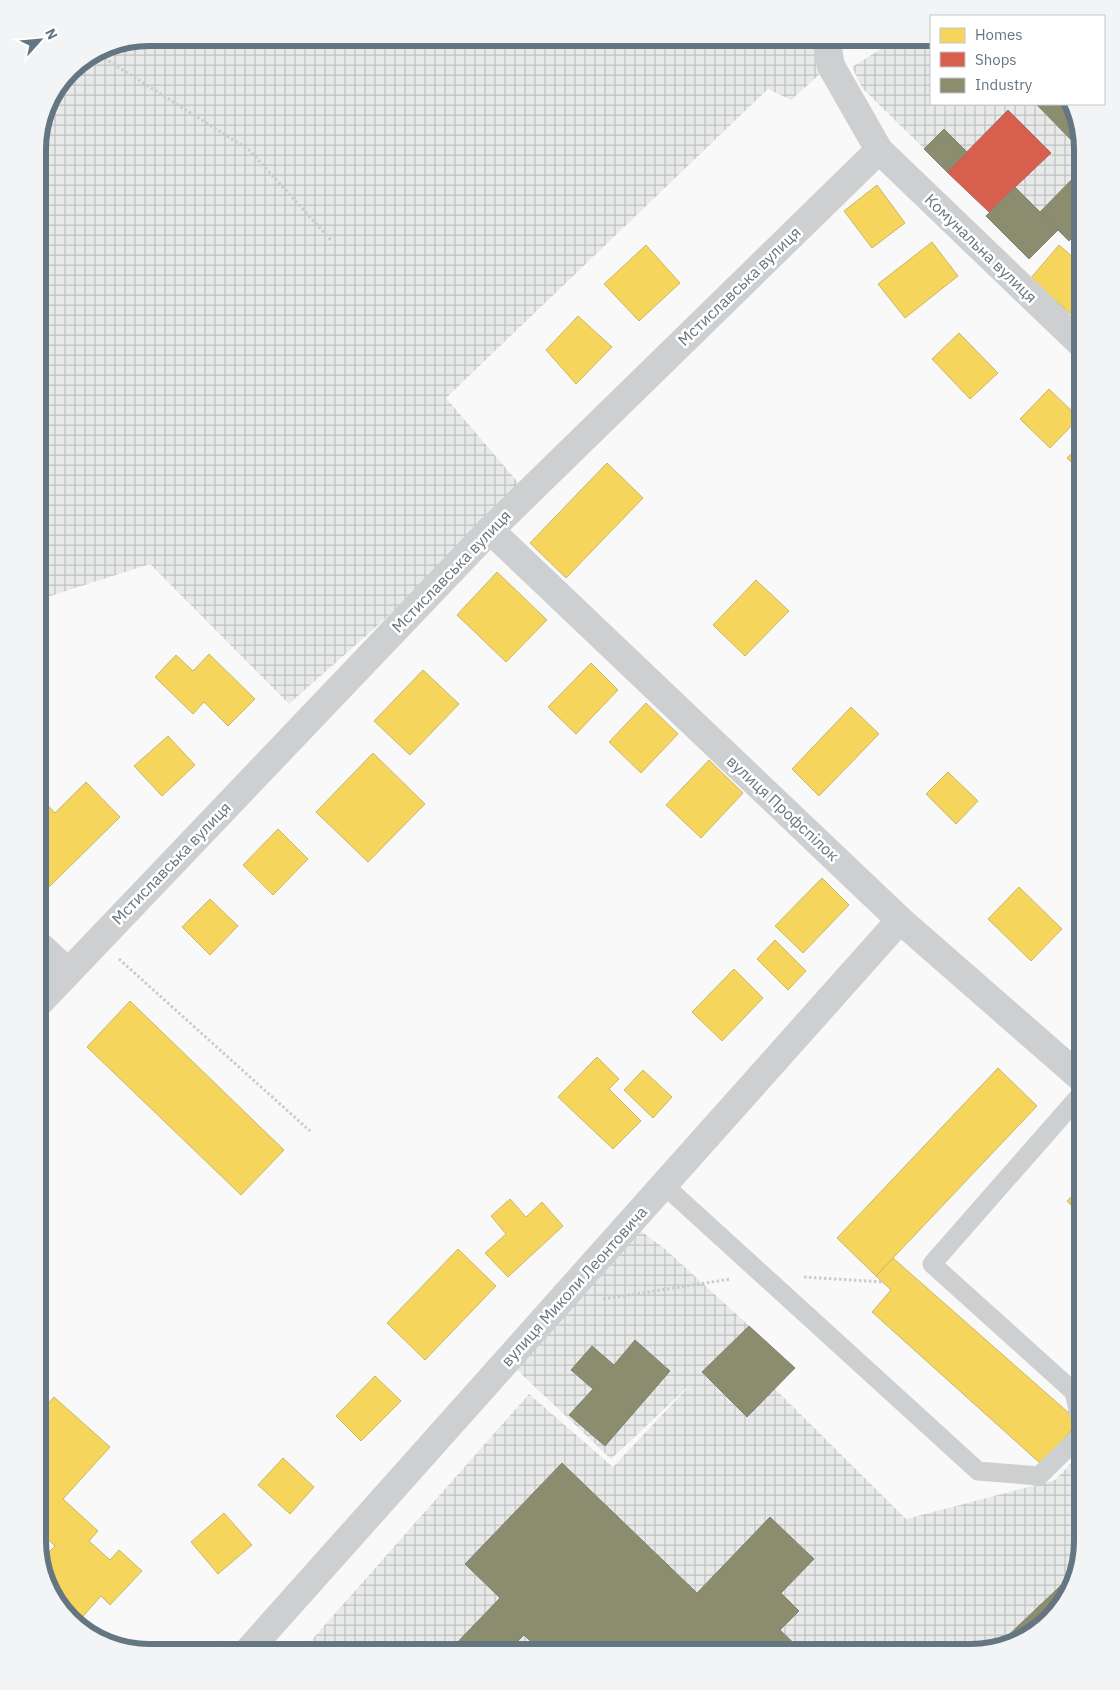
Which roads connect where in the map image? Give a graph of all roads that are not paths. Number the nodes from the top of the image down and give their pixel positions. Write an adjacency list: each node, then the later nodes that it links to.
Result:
1 (827, 46): 2 (street, Комунальна вулиця)
2 (878, 150): 3 (street, Комунальна вулиця); 4 (street, Мстиславська вулиця)
3 (1074, 337)
4 (490, 530): 5 (street, вулиця Профспілок); 7 (street, Мстиславська вулиця)
5 (900, 920): 9 (street, вулиця Профспілок); 11 (street, вулиця Миколи Леонтовича)
6 (46, 951): 7 (street)
7 (67, 971): 8 (street, Мстиславська вулиця)
8 (46, 995)
9 (1074, 1072)
10 (1074, 1102): 12 (lane)
11 (664, 1185): 13 (lane); 14 (street, вулиця Миколи Леонтовича)
12 (1074, 1392)
13 (1074, 1442)
14 (254, 1644)

